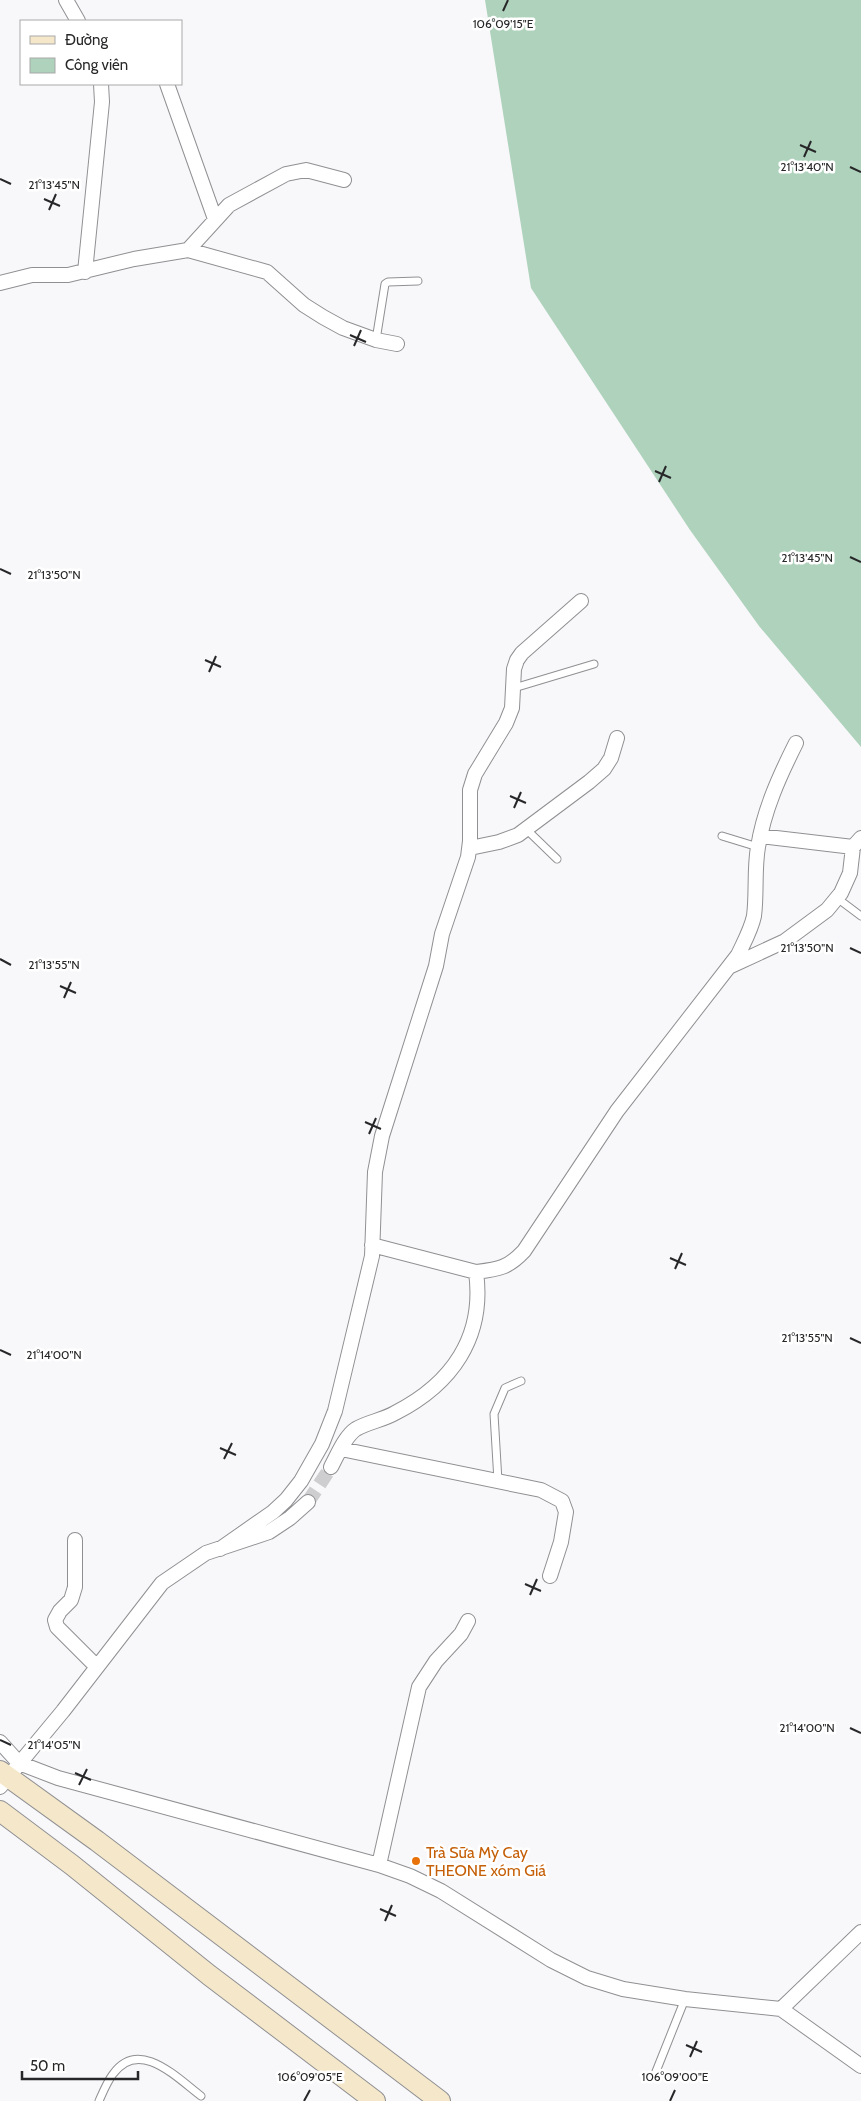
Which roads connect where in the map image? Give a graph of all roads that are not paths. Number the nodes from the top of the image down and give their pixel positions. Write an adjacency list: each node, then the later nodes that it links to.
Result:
1 (66, 0): 2 (street)
2 (77, 20)
3 (101, 85): 8 (street)
4 (167, 85): 6 (street)
5 (344, 180): 6 (street)
6 (215, 219): 7 (street)
7 (188, 250): 8 (street); 11 (street)
8 (85, 272): 10 (street)
9 (418, 281): 11 (lane)
10 (0, 283)
11 (376, 340): 12 (street)
12 (397, 344)
13 (581, 601): 15 (street)
14 (594, 664): 15 (lane)
15 (514, 688): 22 (street)
16 (617, 738): 18 (street)
17 (796, 744): 20 (street)
18 (526, 828): 22 (street); 23 (lane)
19 (722, 836): 20 (lane)
20 (759, 841): 21 (street); 26 (street)
21 (857, 842): 24 (street)
22 (470, 848): 27 (street)
23 (557, 859)
24 (837, 898): 25 (lane); 26 (street)
25 (861, 916)
26 (728, 966): 28 (street)
27 (372, 1246): 28 (street); 35 (street)
28 (476, 1272): 30 (street)
29 (521, 1380): 32 (lane)
30 (341, 1449): 31 (street); 32 (street)
31 (331, 1467)
32 (498, 1481): 36 (street)
33 (308, 1502): 35 (street)
34 (75, 1540): 38 (street)
35 (220, 1549): 38 (street)
36 (550, 1576)
37 (468, 1620): 42 (street)
38 (97, 1667): 40 (street)
39 (0, 1742): 40 (street)
40 (7, 1774): 42 (street); 51 (main road)
41 (0, 1811): 50 (main road)
42 (378, 1865): 44 (street)
43 (861, 1932): 45 (street)
44 (685, 1999): 45 (street); 47 (lane)
45 (781, 2009): 46 (street)
46 (861, 2066)
47 (655, 2074)
48 (201, 2096): 49 (lane)
49 (98, 2101)
50 (375, 2101)
51 (440, 2101)

